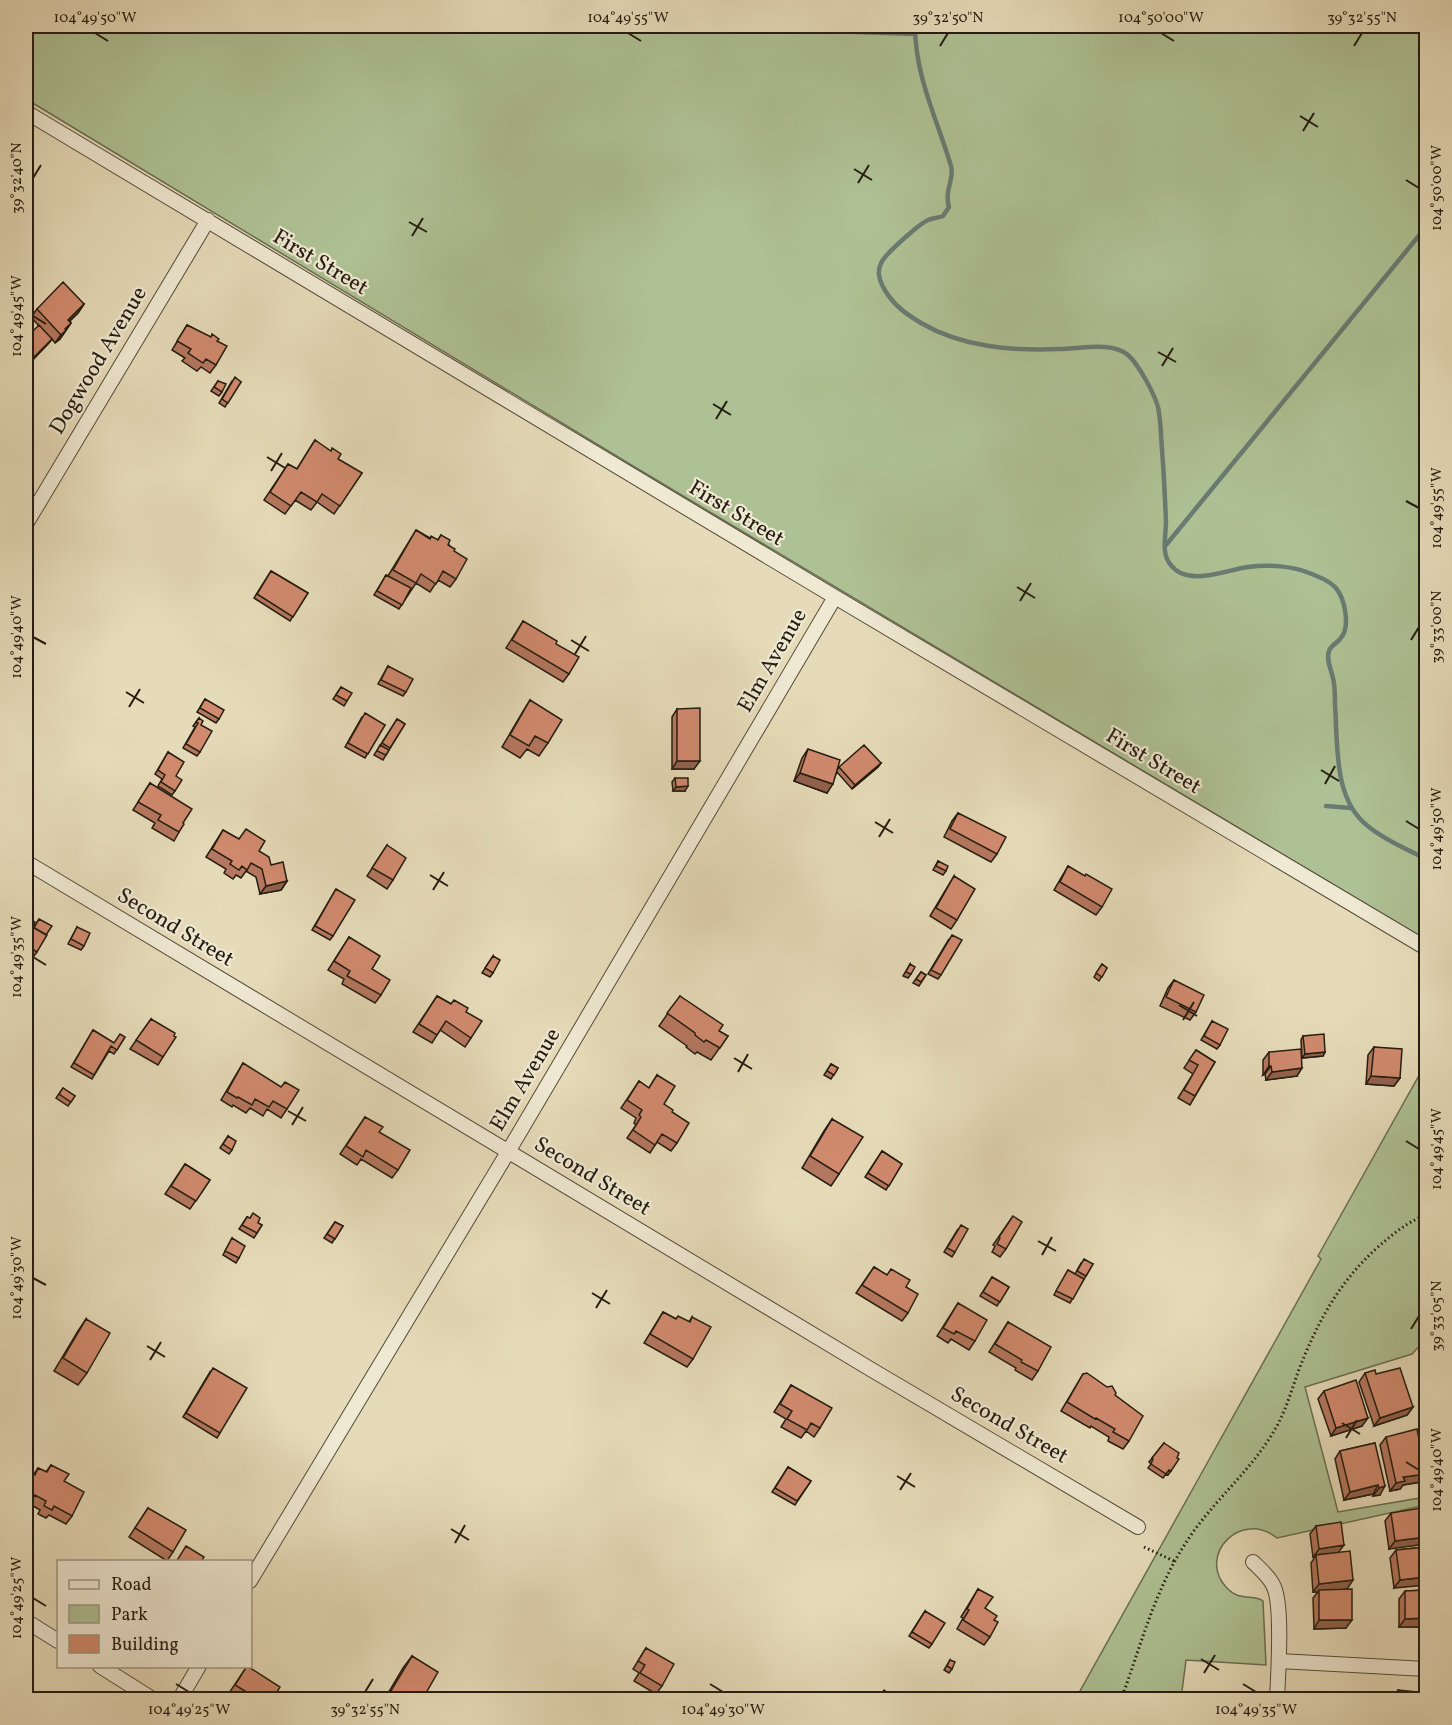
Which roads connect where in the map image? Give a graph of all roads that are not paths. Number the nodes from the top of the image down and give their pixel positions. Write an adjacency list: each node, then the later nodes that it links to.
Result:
1 (26, 112): 2 (street, First Street)
2 (208, 220): 3 (street, Dogwood Avenue); 4 (street, First Street)
3 (26, 524)
4 (835, 597): 6 (street, First Street); 7 (street, Elm Avenue)
5 (26, 862): 7 (street, Second Street)
6 (1426, 948)
7 (508, 1152): 8 (street, Second Street); 10 (street, Elm Avenue)
8 (1138, 1527)
9 (1253, 1562): 13 (street)
10 (252, 1578)
11 (26, 1621): 12 (street)
12 (57, 1640)
13 (1278, 1661): 16 (street); 19 (street)
14 (103, 1668): 17 (street)
15 (198, 1668): 18 (street)
16 (1426, 1669)
17 (154, 1700)
18 (179, 1700)
19 (1277, 1700)

